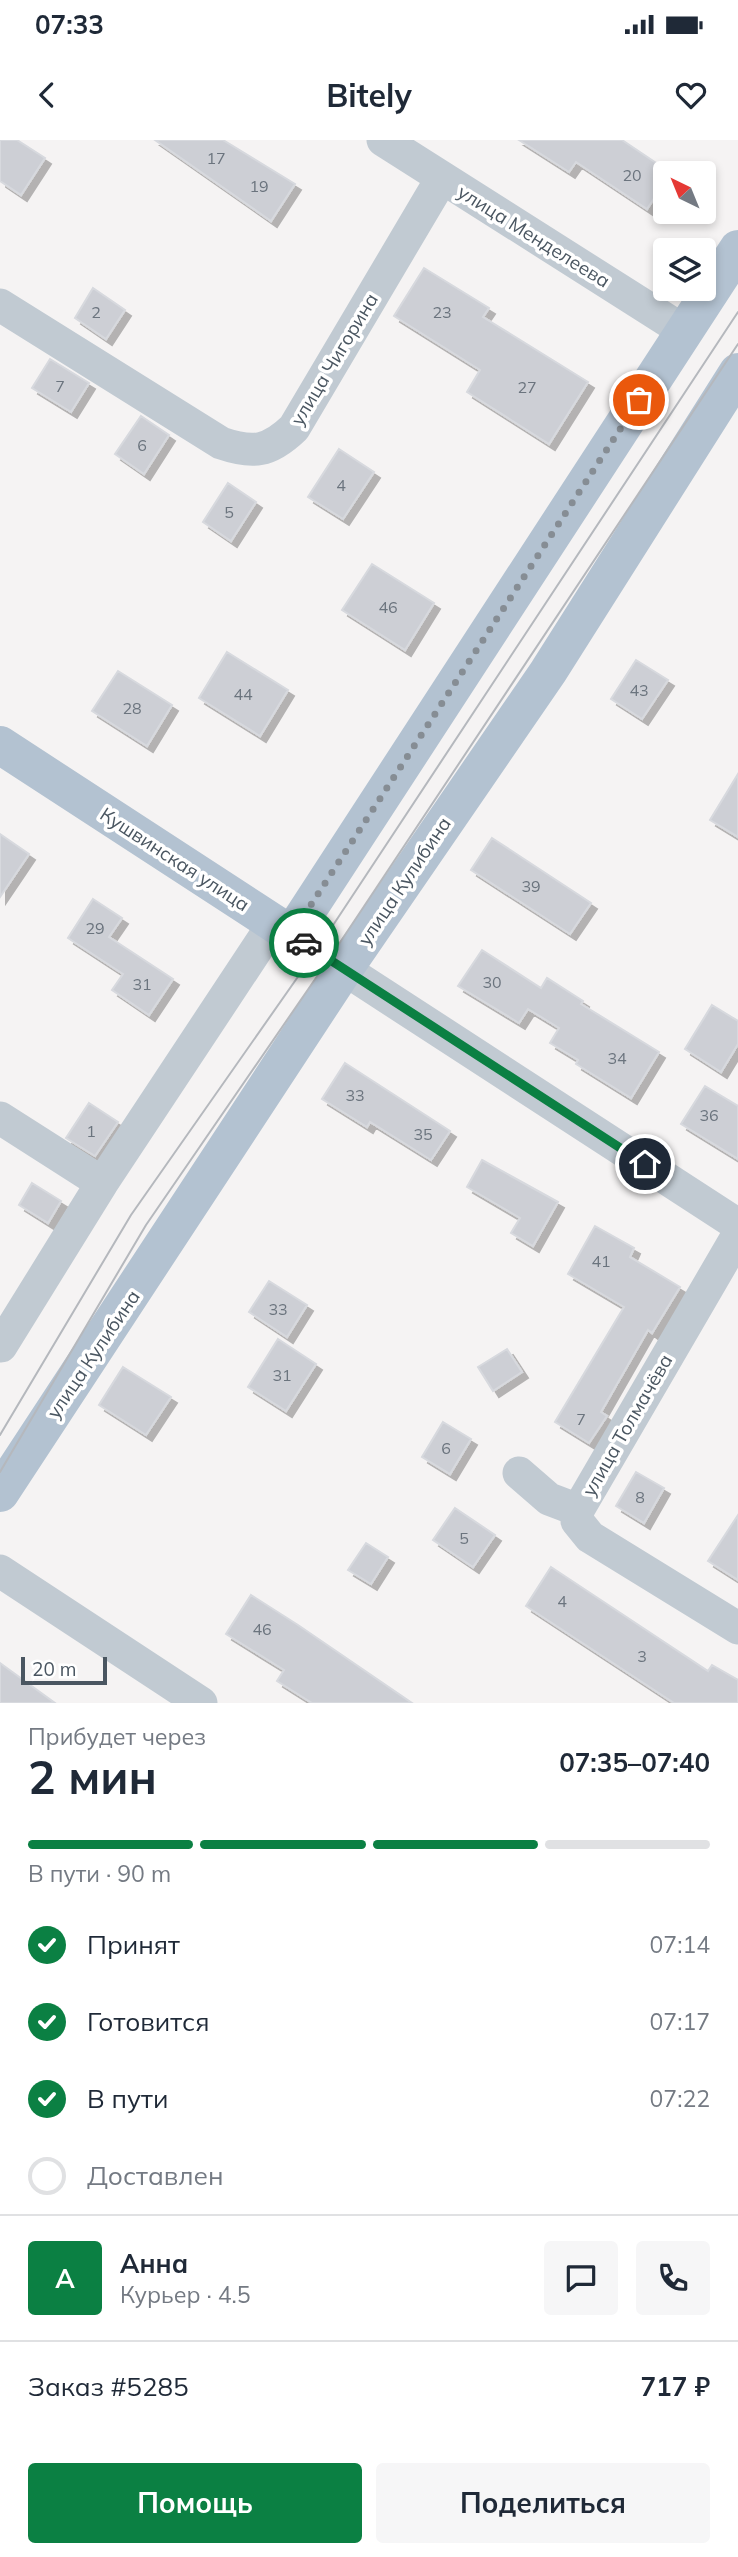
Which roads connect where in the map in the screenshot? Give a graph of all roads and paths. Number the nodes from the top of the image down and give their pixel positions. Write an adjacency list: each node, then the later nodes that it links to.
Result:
1 (383, 140): 2 (street, улица Менделеева)
2 (442, 178): 4 (street, улица Чигорина); 5 (street, улица Менделеева)
3 (738, 249): 5 (main road)
4 (0, 305)
5 (684, 331): 8 (main road)
6 (738, 372): 9 (main road, улица Кулибина)
7 (0, 745): 8 (main road, Кушвинская улица)
8 (283, 928): 9 (main road, Кушвинская улица); 11 (street)
9 (344, 969): 12 (street, Кушвинская улица); 16 (main road, улица Кулибина)
10 (0, 1118): 11 (street)
11 (102, 1183): 14 (street)
12 (738, 1225)
13 (738, 1234): 17 (street, улица Толмачёва)
14 (1, 1346)
15 (519, 1473): 17 (street)
16 (0, 1493)
17 (578, 1510): 19 (street, улица Толмачёва)
18 (0, 1572): 20 (street)
19 (738, 1628)
20 (201, 1703)

